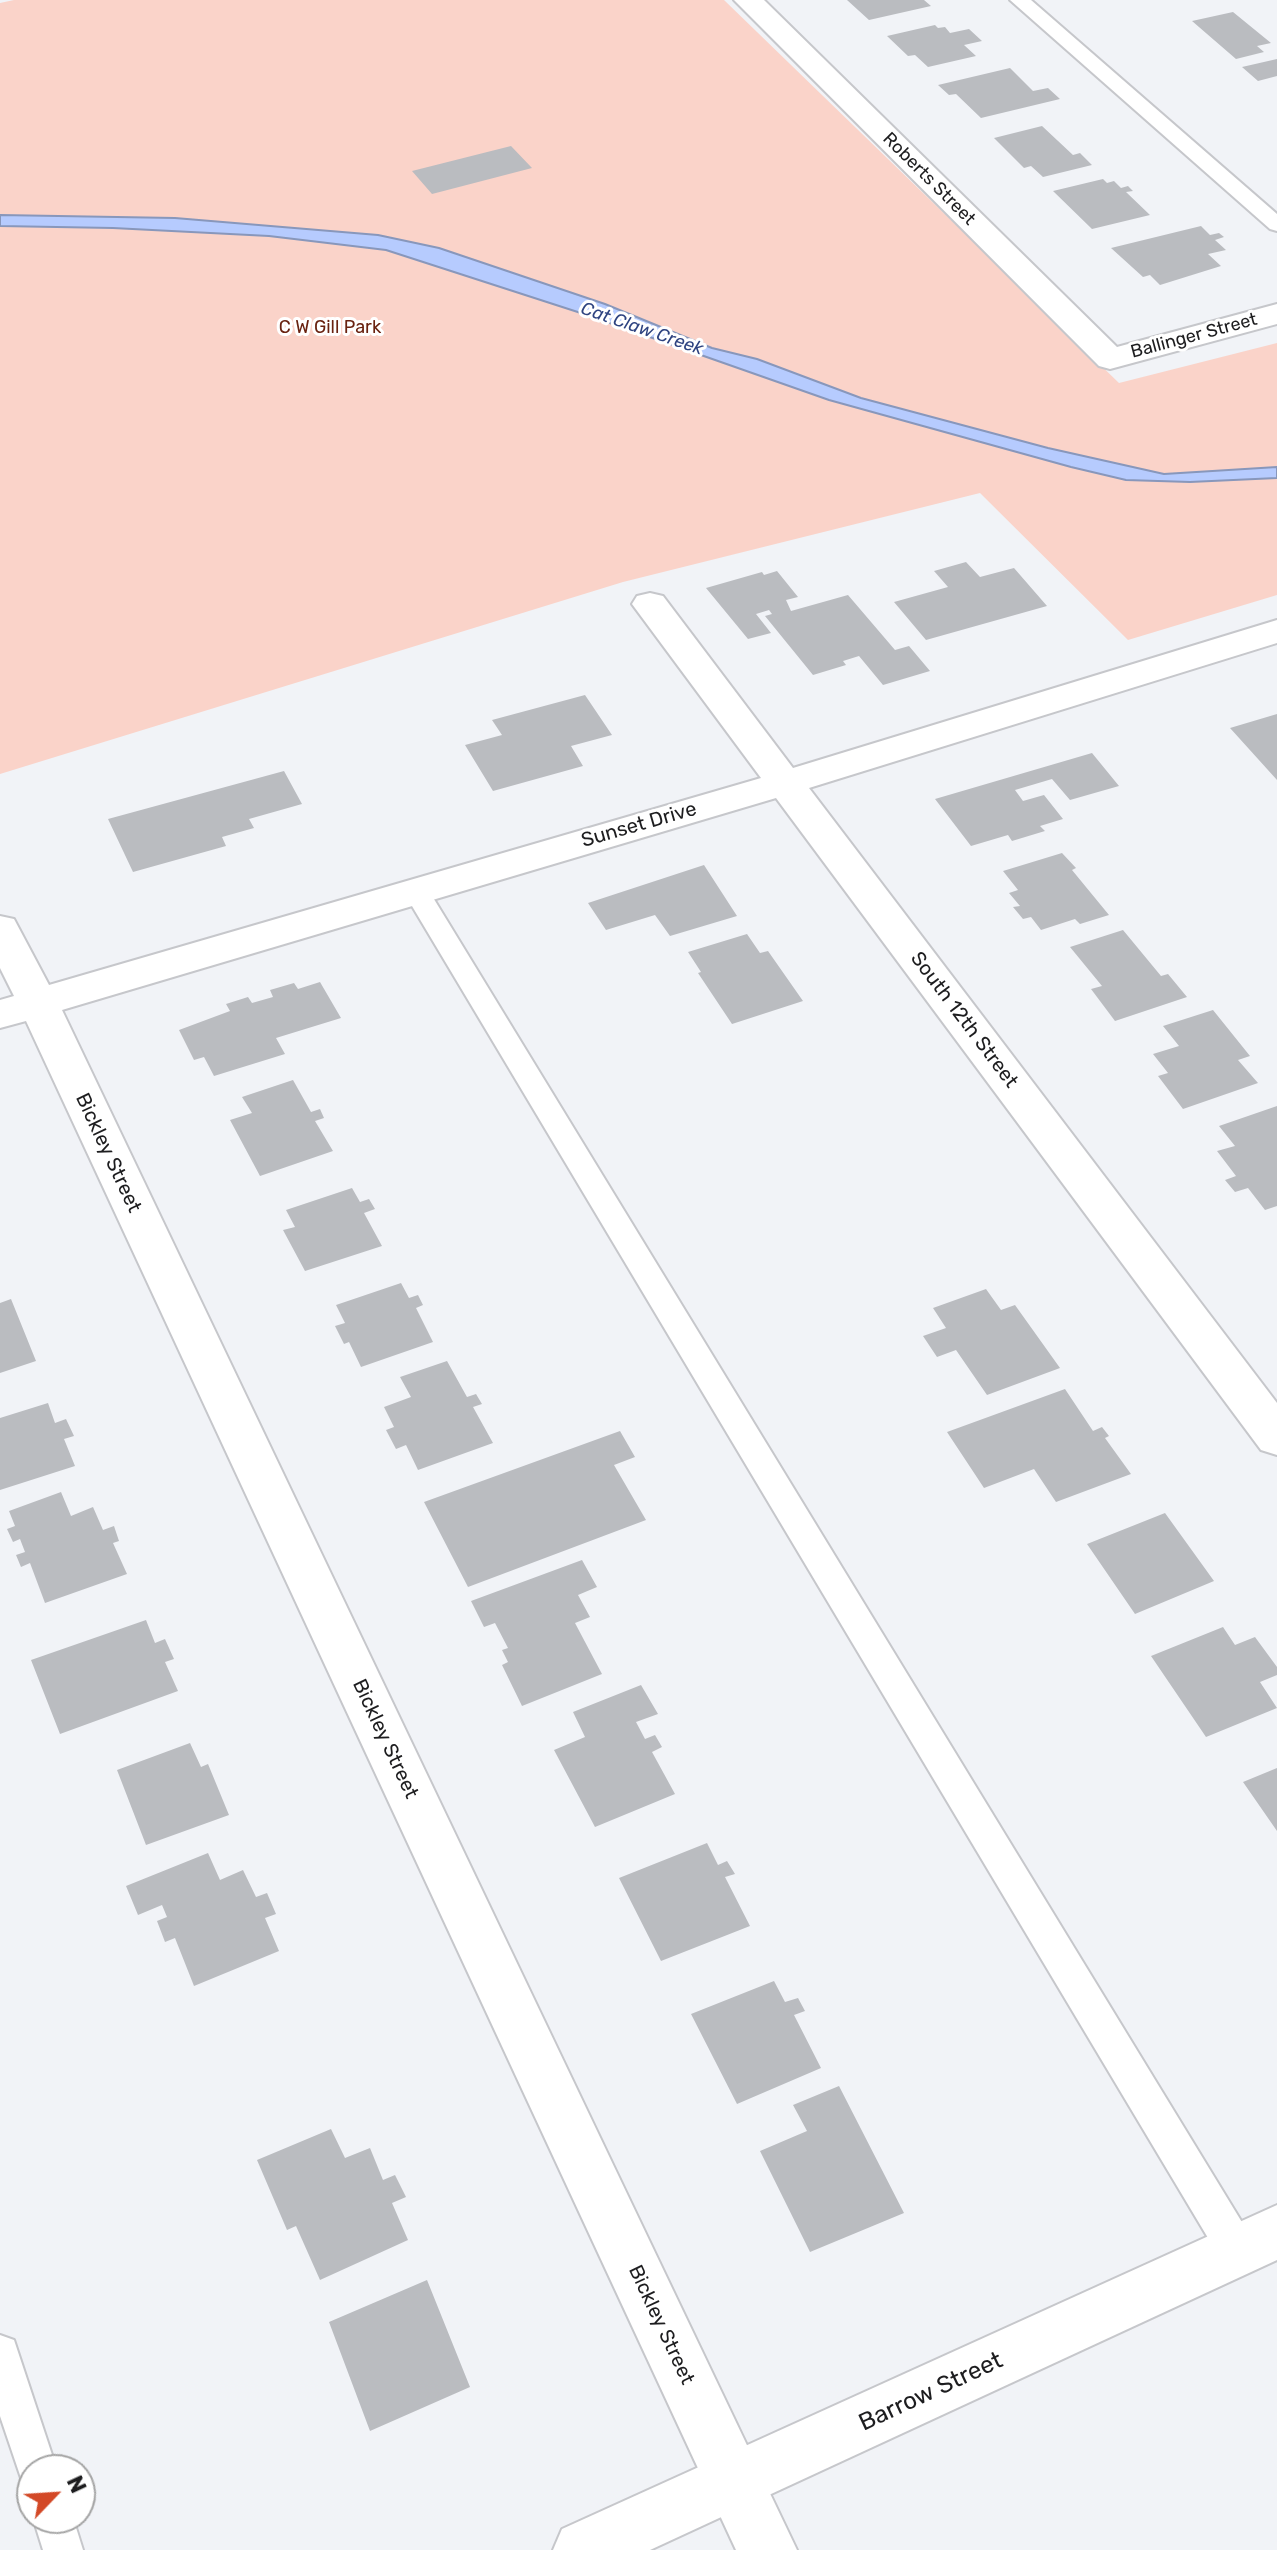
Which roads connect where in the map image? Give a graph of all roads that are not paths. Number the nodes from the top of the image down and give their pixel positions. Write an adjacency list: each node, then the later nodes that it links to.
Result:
1 (748, 0): 5 (street, Roberts Street)
2 (1020, 0): 3 (lane)
3 (1277, 225)
4 (1277, 314): 5 (street, Ballinger Street)
5 (1110, 359)
6 (650, 604): 8 (street, South 12th Street)
7 (1277, 631): 8 (street, Sunset Drive)
8 (785, 783): 9 (street, Sunset Drive); 12 (street, South 12th Street)
9 (416, 891): 11 (street, Sunset Drive); 13 (lane)
10 (0, 929): 11 (street, Bickley Street)
11 (19, 1008): 16 (street, Bickley Street)
12 (1277, 1437)
13 (1257, 2241): 16 (street, Barrow Street)
14 (0, 2354): 15 (lane)
15 (32, 2454)
16 (735, 2483): 17 (street, Barrow Street); 18 (street, Bickley Street)
17 (583, 2550)
18 (767, 2550)

